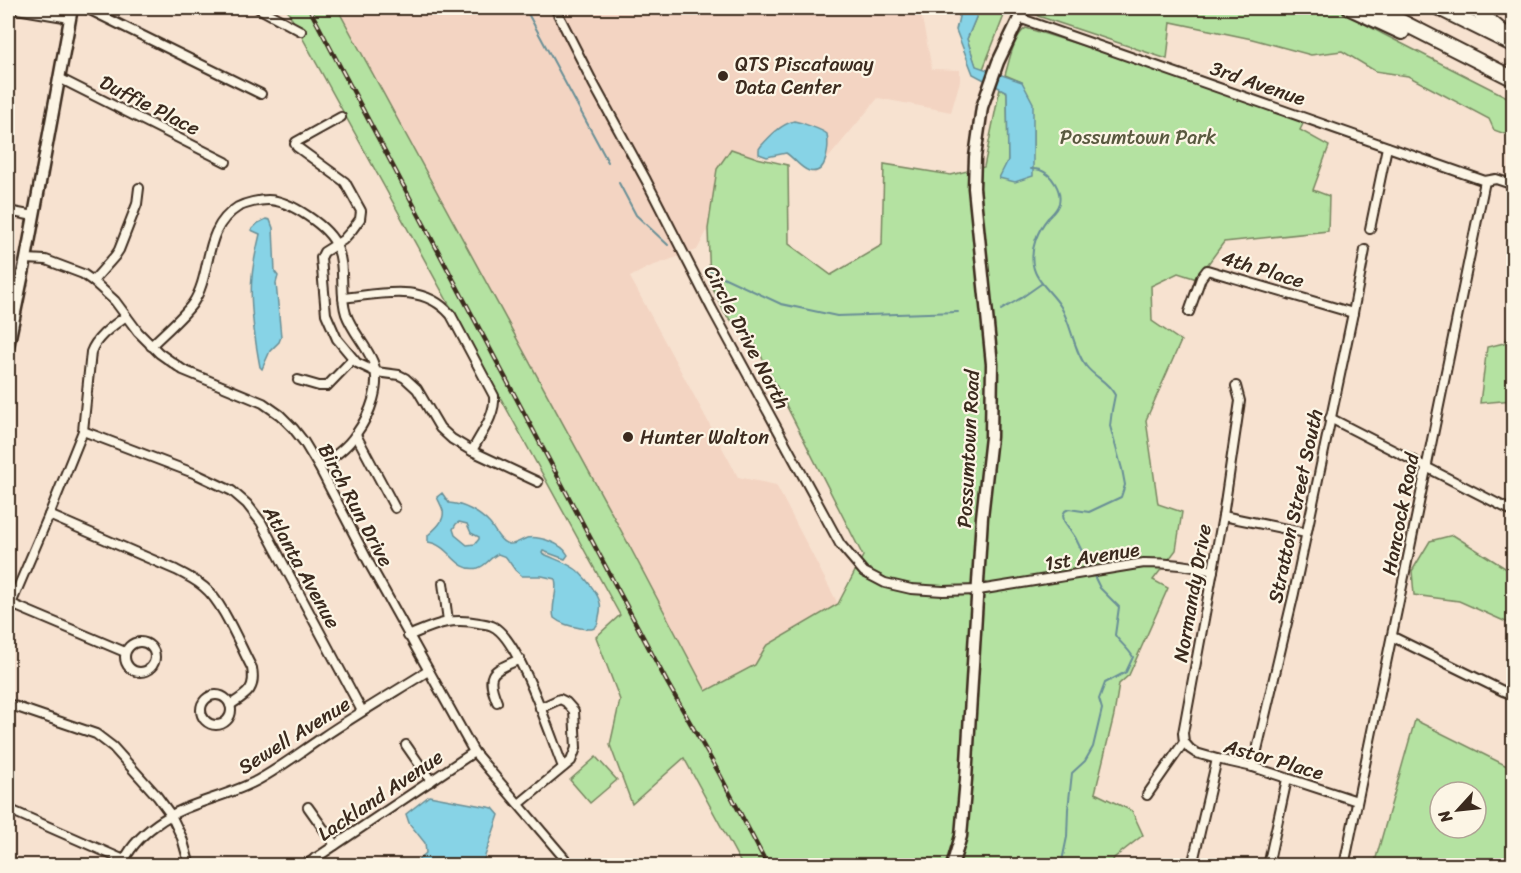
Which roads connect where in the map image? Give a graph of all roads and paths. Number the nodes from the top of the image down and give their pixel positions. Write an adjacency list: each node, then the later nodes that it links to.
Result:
1 (11, 8): 10 (street)
2 (86, 8): 17 (street)
3 (258, 8): 12 (street)
4 (555, 8): 55 (street, Circle Drive North)
5 (1024, 8): 11 (main road, Possumtown Road)
6 (1350, 8): 14 (highway)
7 (1374, 8): 14 (highway)
8 (1439, 8): 13 (highway)
9 (1474, 8): 13 (highway)
10 (71, 13): 15 (main road)
11 (1019, 18): 19 (street, 3rd Avenue); 55 (main road, Possumtown Road)
12 (301, 31)
13 (1514, 43)
14 (1448, 46): 16 (highway)
15 (59, 78): 20 (street, Duffie Place); 25 (main road)
16 (1514, 79)
17 (261, 94)
18 (341, 117): 27 (street)
19 (1387, 147): 21 (street, 3rd Avenue); 26 (street)
20 (226, 162)
21 (1485, 181): 22 (street); 46 (street, Hancock Road)
22 (1514, 185)
23 (139, 188): 30 (street)
24 (8, 211): 25 (street)
25 (34, 216): 29 (main road)
26 (1370, 230)
27 (337, 244): 31 (street); 35 (street); 37 (street)
28 (1365, 250): 33 (street, Stratton Street South)
29 (26, 259): 30 (street, Birch Run Drive); 36 (main road)
30 (93, 281): 34 (street, Birch Run Drive)
31 (343, 298): 38 (street); 44 (street)
32 (1189, 312): 33 (street, 4th Place)
33 (1353, 314): 41 (street, Stratton Street South)
34 (126, 316): 35 (street, Birch Run Drive); 42 (street)
35 (152, 345): 45 (street, Birch Run Drive)
36 (8, 347)
37 (353, 359): 38 (street); 39 (street)
38 (376, 372): 43 (street); 44 (street)
39 (298, 380)
40 (1236, 386): 51 (street, Normandy Drive)
41 (1330, 418): 46 (street); 52 (street, Stratton Street South)
42 (83, 431): 50 (street); 68 (street, Atlanta Avenue)
43 (356, 435): 45 (street); 48 (street)
44 (472, 451): 47 (street)
45 (319, 467): 58 (street, Birch Run Drive)
46 (1425, 467): 49 (street); 59 (street, Hancock Road)
47 (538, 482)
48 (395, 508)
49 (1514, 512)
50 (50, 515): 56 (street); 66 (street)
51 (1223, 516): 52 (street); 53 (street, Normandy Drive)
52 (1306, 532): 74 (street, Stratton Street South)
53 (1213, 571): 55 (street, 1st Avenue); 69 (street, Normandy Drive)
54 (443, 583): 57 (street)
55 (977, 590): 90 (main road, Possumtown Road)
56 (9, 603): 60 (street)
57 (448, 621): 58 (street); 61 (street)
58 (408, 636): 62 (street, Birch Run Drive)
59 (1393, 637): 63 (street); 78 (street, Hancock Road)
60 (125, 652): 60 (street)
61 (520, 659): 64 (street); 67 (street)
62 (428, 671): 68 (street, Sewell Avenue); 71 (street, Birch Run Drive)
63 (1514, 695)
64 (497, 702)
65 (8, 704): 82 (street)
66 (230, 705): 66 (street)
67 (540, 708): 73 (street); 73 (street)
68 (362, 711): 82 (street, Sewell Avenue)
69 (1184, 742): 72 (street, Astor Place); 77 (street, Normandy Drive)
70 (406, 745): 76 (street)
71 (474, 752): 76 (street, Lackland Avenue); 79 (street, Birch Run Drive)
72 (1217, 759): 74 (street, Astor Place); 91 (street)
73 (563, 767): 79 (street)
74 (1253, 767): 75 (street, Astor Place)
75 (1287, 779): 78 (street, Astor Place); 92 (street)
76 (430, 781): 83 (street, Lackland Avenue)
77 (1148, 795)
78 (1357, 801): 93 (street, Hancock Road)
79 (519, 804): 89 (street, Birch Run Drive)
80 (308, 807): 83 (street)
81 (8, 809): 85 (street)
82 (171, 815): 85 (street, Sewell Avenue); 86 (street)
83 (336, 845): 84 (street, Lackland Avenue)
84 (315, 858): 87 (street, Lackland Avenue); 88 (street)
85 (123, 863)
86 (190, 866)
87 (304, 866)
88 (320, 866)
89 (571, 866)
90 (952, 866)
91 (1192, 866)
92 (1268, 866)
93 (1344, 866)

